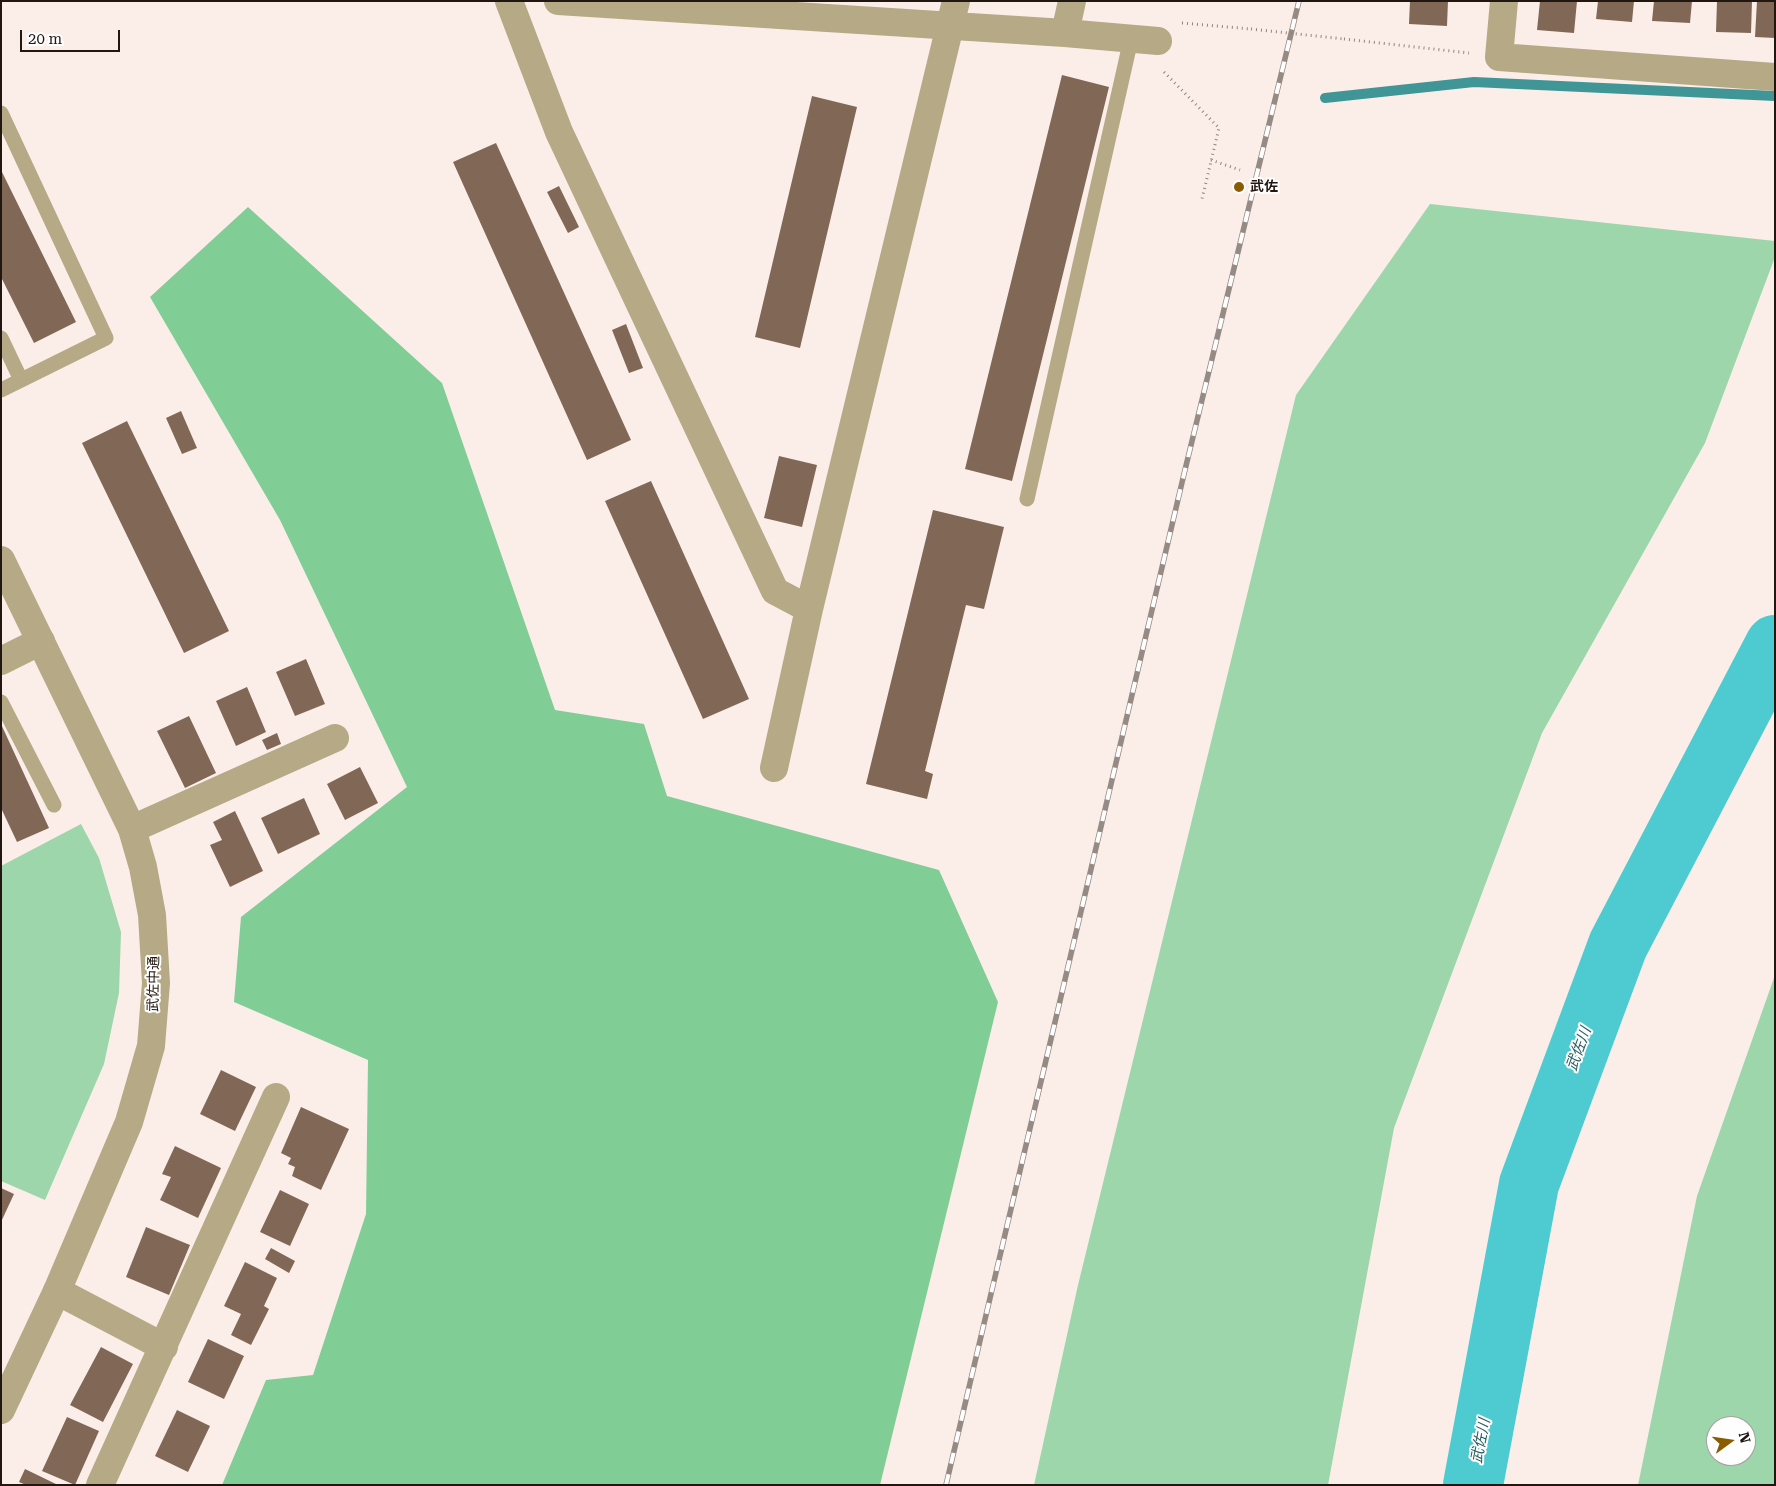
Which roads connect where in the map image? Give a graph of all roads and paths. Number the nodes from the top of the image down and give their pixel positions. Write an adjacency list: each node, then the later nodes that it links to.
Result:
1 (509, 1): 21 (street)
2 (558, 1): 5 (street)
3 (1072, 1): 7 (street)
4 (1504, 1): 10 (street)
5 (617, 4): 6 (street)
6 (953, 14): 7 (street); 21 (street)
7 (1065, 33): 8 (street)
8 (1131, 39): 9 (street); 19 (lane)
9 (1158, 41): 10 (path, bridge); 13 (path)
10 (1499, 57): 11 (street)
11 (1775, 77)
12 (1, 113): 17 (lane)
13 (1211, 160): 14 (path); 15 (path)
14 (1240, 170)
15 (1202, 199)
16 (1, 338): 17 (lane)
17 (21, 380): 18 (lane)
18 (1, 390)
19 (1027, 499)
20 (1, 560): 22 (street, 武佐中通)
21 (809, 609): 26 (street)
22 (41, 641): 23 (street); 28 (street, 武佐中通)
23 (1, 661)
24 (1, 702): 27 (lane)
25 (335, 738): 28 (street)
26 (774, 768)
27 (54, 805)
28 (132, 829): 30 (street, 武佐中通)
29 (276, 1097): 31 (street)
30 (57, 1291): 31 (street); 32 (street, 武佐中通)
31 (164, 1347): 33 (street)
32 (1, 1410)
33 (100, 1485)

